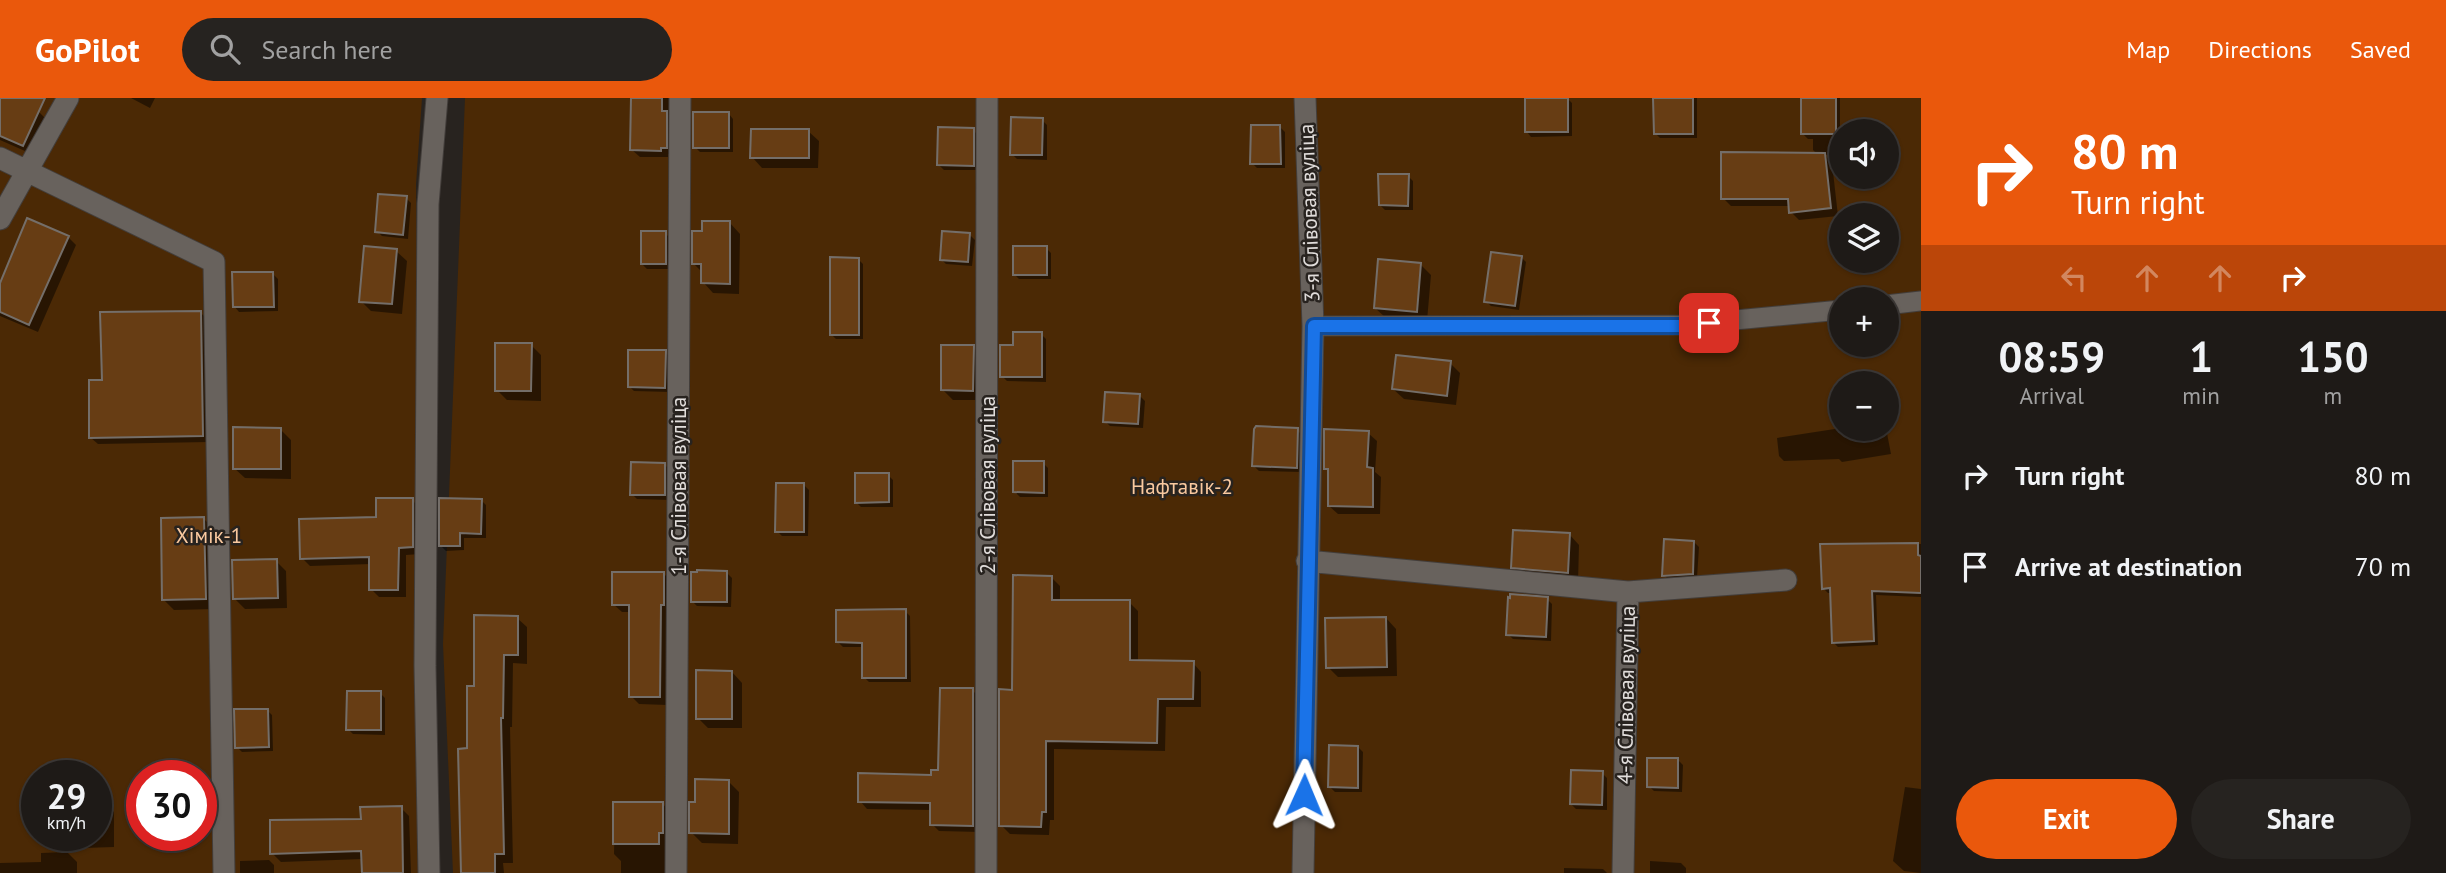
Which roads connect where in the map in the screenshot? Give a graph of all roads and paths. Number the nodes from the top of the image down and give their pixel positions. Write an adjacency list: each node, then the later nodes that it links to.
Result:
1 (68, 98): 7 (street)
2 (437, 98): 17 (street)
3 (680, 98): 18 (street, 1-я Слівовая вуліца)
4 (987, 98): 19 (street, 2-я Слівовая вуліца)
5 (1305, 98): 12 (street, 3-я Слівовая вуліца)
6 (0, 158): 7 (street)
7 (29, 170): 8 (street); 16 (street)
8 (0, 219)
9 (1921, 302): 10 (lane)
10 (1899, 304)
11 (1829, 311): 12 (lane)
12 (1314, 326): 13 (street, 3-я Слівовая вуліца)
13 (1307, 561): 15 (street); 20 (street, 3-я Слівовая вуліца)
14 (1786, 580): 15 (street, 4-я Слівовая вуліца)
15 (1628, 592): 21 (street, 4-я Слівовая вуліца)
16 (224, 873)
17 (429, 873)
18 (676, 873)
19 (986, 873)
20 (1303, 873)
21 (1623, 873)

